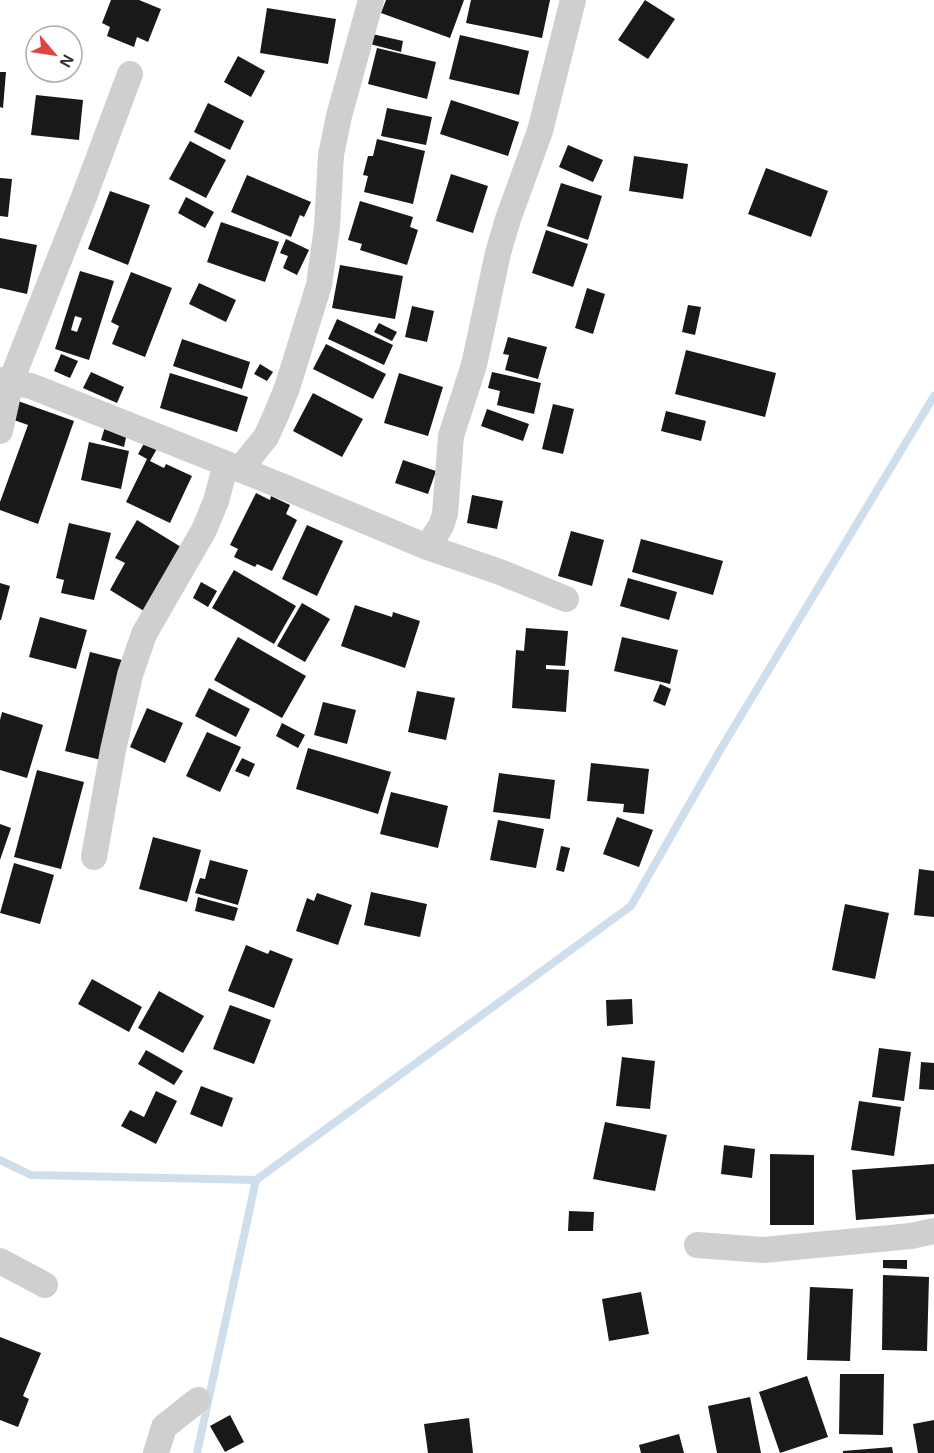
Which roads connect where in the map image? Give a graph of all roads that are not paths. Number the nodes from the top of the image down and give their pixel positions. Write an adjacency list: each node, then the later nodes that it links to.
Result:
1 (371, 0): 6 (street)
2 (573, 0): 7 (street)
3 (130, 74): 4 (street)
4 (6, 380): 5 (street); 6 (street)
5 (0, 431)
6 (233, 466): 7 (street); 9 (street)
7 (427, 547): 8 (street)
8 (566, 599)
9 (94, 857)
10 (934, 1231): 11 (street)
11 (697, 1245)
12 (0, 1261): 13 (street)
13 (45, 1285)
14 (198, 1400): 15 (street)
15 (156, 1453)

